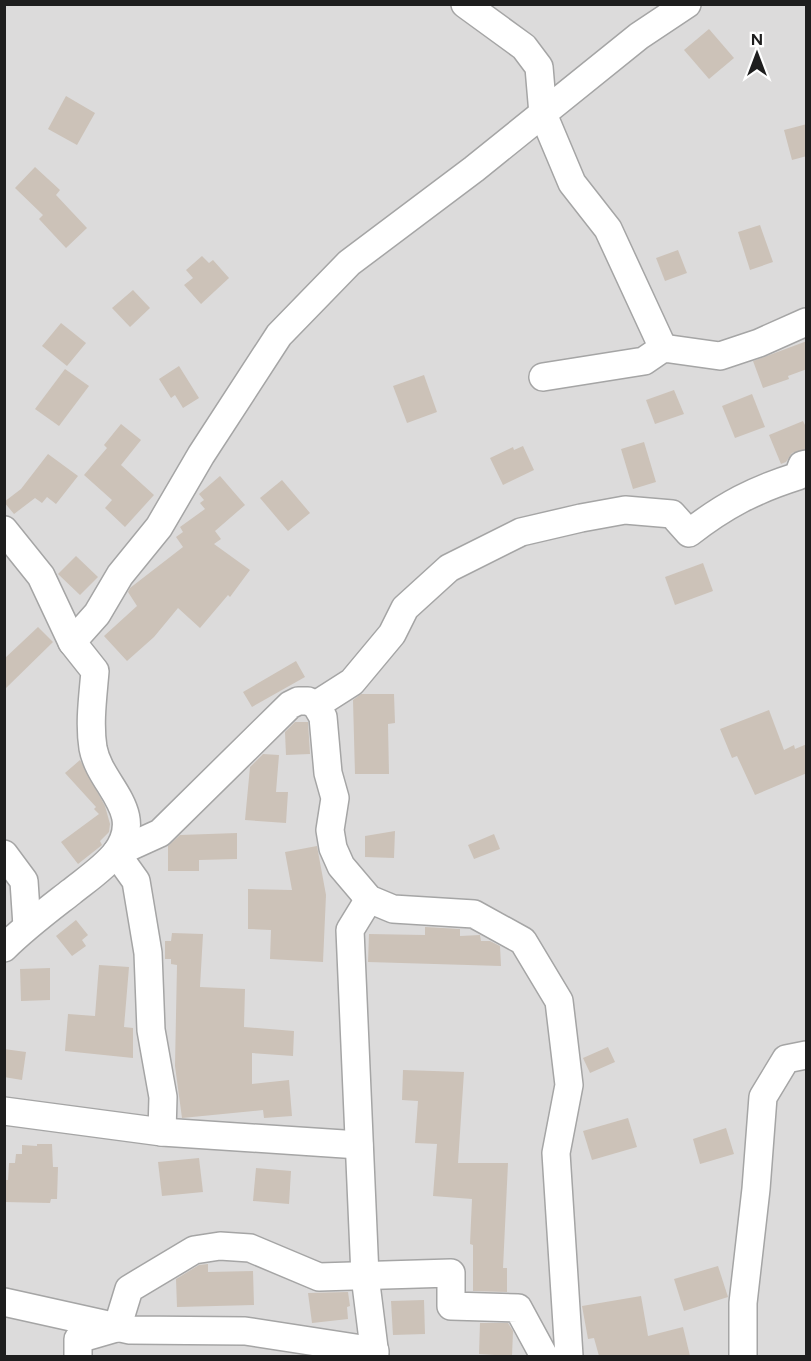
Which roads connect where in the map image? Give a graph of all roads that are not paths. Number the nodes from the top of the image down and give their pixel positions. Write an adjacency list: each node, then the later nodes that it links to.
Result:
1 (465, 4): 3 (street)
2 (687, 4): 3 (street)
3 (543, 114): 5 (street); 9 (street)
4 (807, 322): 5 (street)
5 (663, 348): 6 (street)
6 (543, 377)
7 (807, 464): 10 (street)
8 (4, 530): 9 (street)
9 (72, 642): 11 (street)
10 (316, 705): 11 (street); 13 (street)
11 (116, 853): 14 (street); 18 (street)
12 (4, 854): 14 (street)
13 (369, 899): 19 (street); 26 (street)
14 (27, 926): 15 (street)
15 (4, 948)
16 (807, 1054): 27 (street)
17 (4, 1111): 18 (street)
18 (162, 1132): 19 (street)
19 (359, 1145): 20 (street)
20 (365, 1276): 22 (street); 23 (street); 25 (street)
21 (4, 1302): 22 (street)
22 (117, 1328): 23 (street); 24 (street)
23 (375, 1354)
24 (78, 1356)
25 (544, 1356)
26 (569, 1356)
27 (743, 1356)

